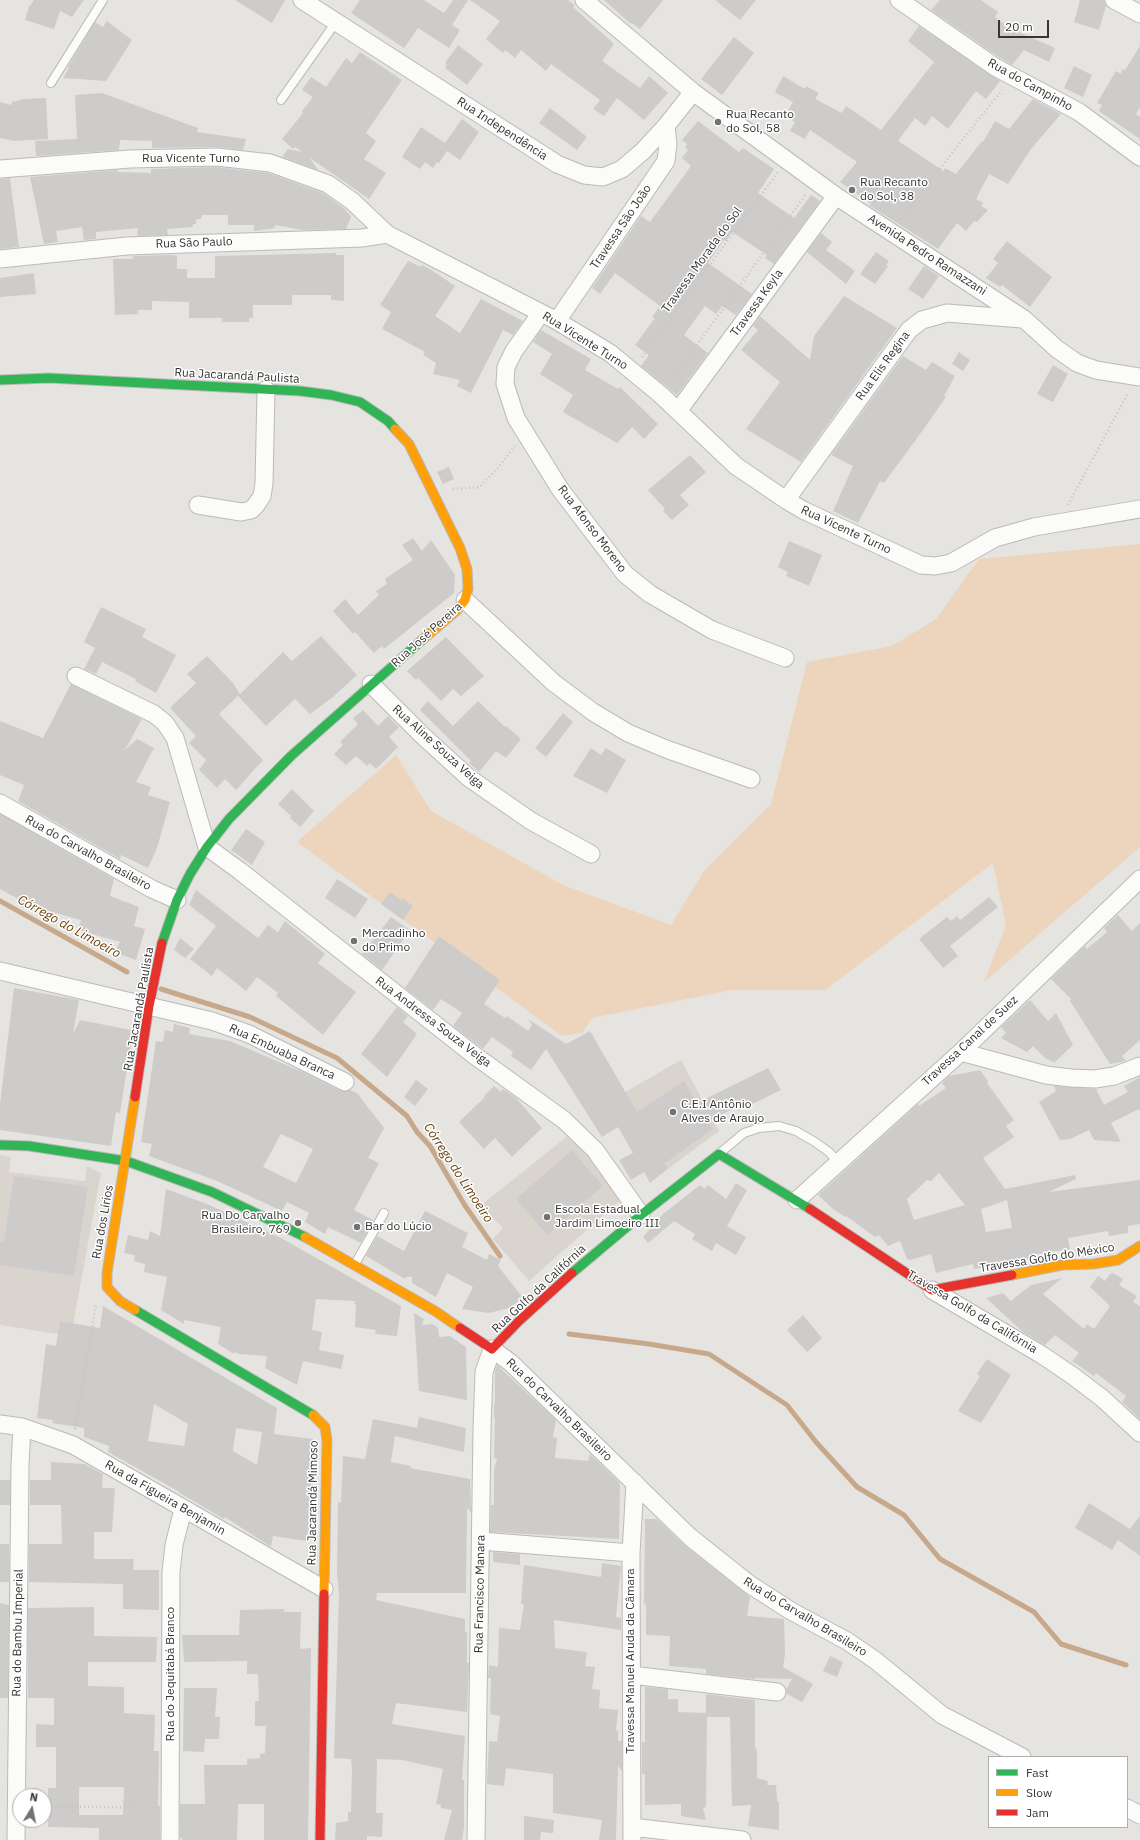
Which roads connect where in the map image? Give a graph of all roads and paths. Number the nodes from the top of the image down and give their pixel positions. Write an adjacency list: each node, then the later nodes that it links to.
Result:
1 (104, 0): 9 (lane)
2 (302, 0): 7 (street, Rua Independência)
3 (584, 0): 10 (street, Avenida Pedro Ramazzani)
4 (899, 0): 8 (street, Rua do Campinho)
5 (1114, 0): 6 (street)
6 (1140, 14)
7 (336, 22): 11 (lane); 12 (street, Rua Independência)
8 (1012, 78): 13 (street, Rua do Campinho); 18 (path)
9 (51, 82)
10 (693, 92): 12 (street, Rua Independência); 14 (street, Avenida Pedro Ramazzani)
11 (282, 100)
12 (666, 126): 23 (street, Travessa São João)
13 (1140, 158)
14 (787, 160): 16 (street, Avenida Pedro Ramazzani); 24 (path, Travessa Morada do Sol)
15 (0, 169): 19 (street, Rua Vicente Turno)
16 (815, 181): 17 (street, Avenida Pedro Ramazzani); 28 (path)
17 (836, 196): 18 (street, Avenida Pedro Ramazzani); 29 (street, Travessa Keyla)
18 (889, 232): 22 (street, Avenida Pedro Ramazzani)
19 (388, 234): 20 (street, Rua São Paulo); 21 (street, Rua Vicente Turno)
20 (0, 260)
21 (541, 313): 23 (street, Rua Vicente Turno); 30 (street)
22 (1024, 319): 25 (street, Avenida Pedro Ramazzani); 32 (street, Rua Elis Regina)
23 (557, 322): 24 (street, Rua Vicente Turno)
24 (632, 370): 28 (street, Rua Vicente Turno)
25 (1138, 376): 35 (path)
26 (0, 380): 27 (street, Rua Jacarandá Paulista)
27 (266, 390): 31 (street, Rua Jacarandá Paulista); 33 (street)
28 (661, 395): 29 (street, Rua Vicente Turno)
29 (678, 411): 32 (street, Rua Vicente Turno)
30 (524, 433): 31 (path); 37 (street, Rua Afonso Moreno)
31 (431, 486): 36 (street, Rua José Pereira)
32 (786, 500): 35 (street, Rua Vicente Turno)
33 (198, 505)
34 (1140, 509): 35 (street, Rua Vicente Turno)
35 (1059, 523)
36 (464, 600): 39 (street, Rua José Pereira); 40 (street)
37 (785, 658)
38 (76, 676): 42 (street)
39 (371, 684): 42 (street, Rua José Pereira); 43 (street, Rua Aline Souza Veiga)
40 (751, 779)
41 (0, 803): 45 (street, Rua do Carvalho Brasileiro)
42 (207, 847): 45 (street, Rua Jacarandá Paulista); 57 (street, Rua Andressa Souza Veiga)
43 (591, 854)
44 (1140, 879): 48 (street, Travessa Canal de Suez)
45 (177, 900): 47 (street, Rua Jacarandá Paulista)
46 (0, 971): 47 (street, Rua Embuaba Branca)
47 (150, 1000): 50 (street, Rua Embuaba Branca); 53 (street, Rua Jacarandá Paulista)
48 (960, 1052): 49 (street); 54 (street, Travessa Canal de Suez)
49 (1140, 1066)
50 (346, 1082)
51 (0, 1145): 53 (street, Rua do Carvalho Brasileiro)
52 (719, 1154): 54 (lane); 55 (street); 57 (street, Rua Golfo da Califórnia)
53 (126, 1161): 59 (street, Rua do Carvalho Brasileiro); 60 (street, Rua dos Lírios)
54 (839, 1163): 55 (street, Travessa Canal de Suez)
55 (796, 1200): 61 (street, Travessa Golfo da Califórnia)
56 (384, 1212): 59 (lane)
57 (641, 1215): 62 (street, Rua Golfo da Califórnia)
58 (1140, 1246): 61 (street, Travessa Golfo do México)
59 (354, 1264): 62 (street, Rua do Carvalho Brasileiro)
60 (107, 1287): 66 (path); 71 (street, Rua Jacarandá Mimoso)
61 (932, 1290): 65 (street, Travessa Golfo da Califórnia)
62 (492, 1349): 67 (street, Rua do Carvalho Brasileiro); 69 (street, Rua Francisco Manara)
63 (0, 1424): 64 (street, Rua da Figueira Benjamin)
64 (22, 1426): 66 (street, Rua da Figueira Benjamin); 80 (street, Rua do Bambu Imperial)
65 (1140, 1433)
66 (73, 1445): 68 (street, Rua da Figueira Benjamin)
67 (635, 1483): 70 (street, Travessa Manuel Aruda da Câmara); 74 (street, Rua do Carvalho Brasileiro)
68 (183, 1509): 71 (street, Rua da Figueira Benjamin); 76 (street, Rua do Jequitabá Branco)
69 (481, 1541): 70 (street); 83 (street, Rua Francisco Manara)
70 (631, 1553): 72 (street, Travessa Manuel Aruda da Câmara)
71 (324, 1589): 82 (street, Rua Jacarandá Mimoso)
72 (631, 1675): 73 (street); 79 (street, Travessa Manuel Aruda da Câmara)
73 (777, 1692)
74 (1020, 1756)
75 (52, 1806): 76 (path)
76 (171, 1808): 81 (street, Rua do Jequitabá Branco)
77 (1128, 1809): 78 (street)
78 (1140, 1815)
79 (632, 1834): 84 (street)
80 (16, 1840)
81 (170, 1840)
82 (320, 1840)
83 (476, 1840)
84 (742, 1840)

